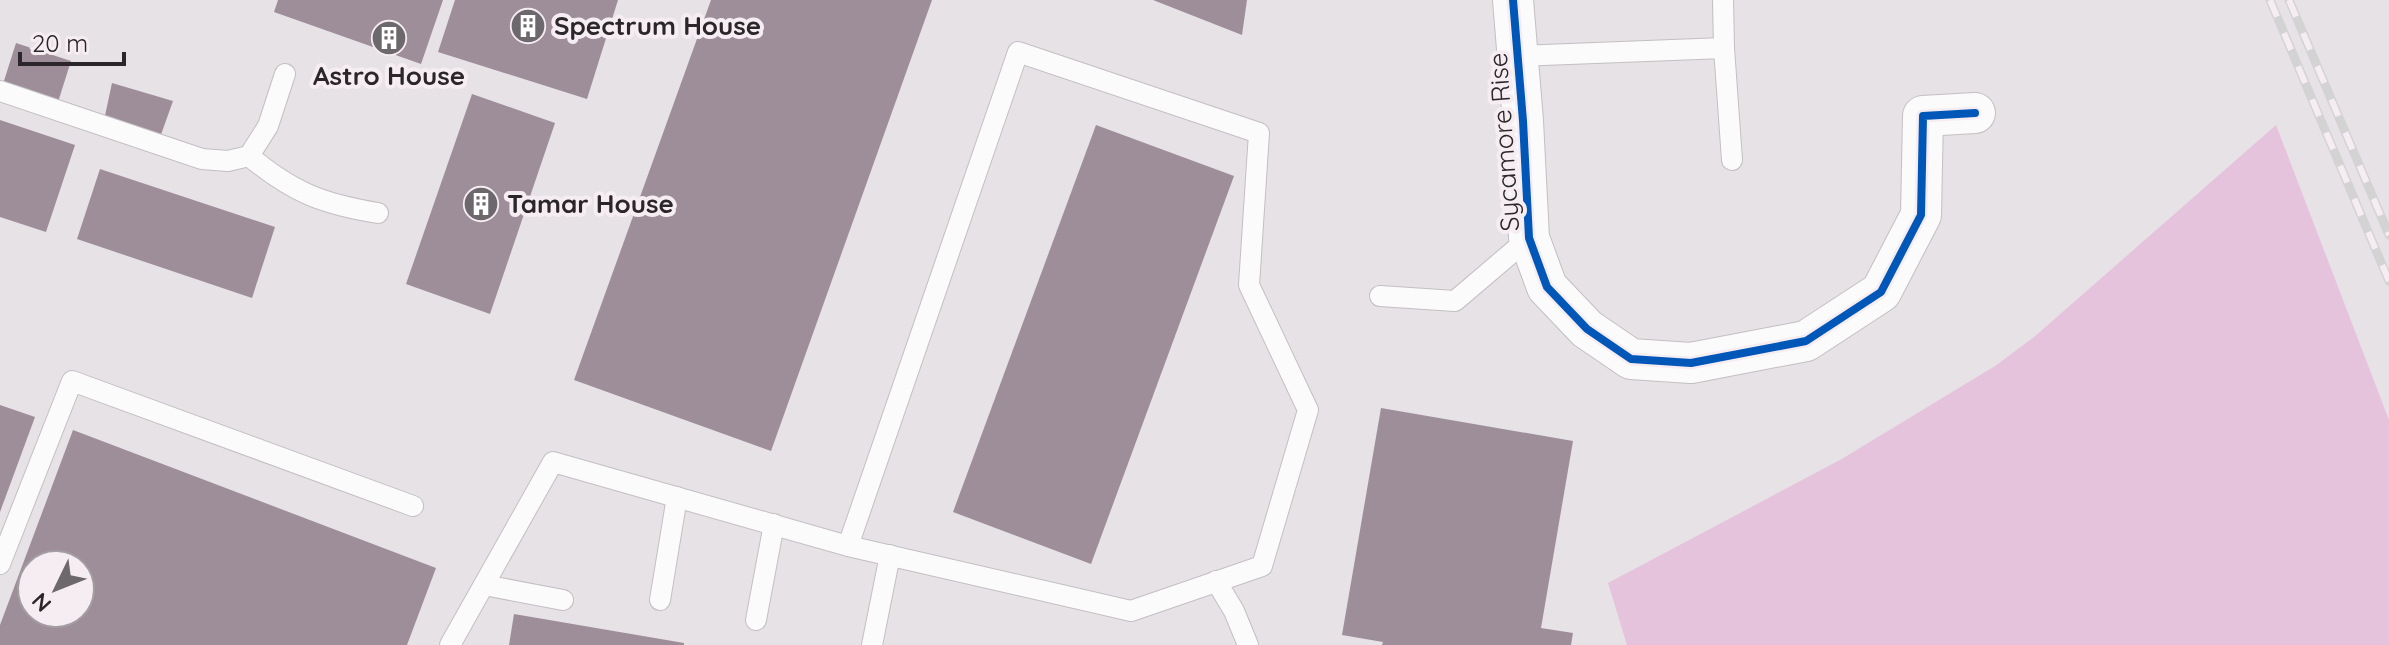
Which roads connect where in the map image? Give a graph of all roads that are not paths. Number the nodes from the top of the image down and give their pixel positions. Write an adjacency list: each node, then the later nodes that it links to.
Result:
1 (1513, 0): 4 (street, Sycamore Rise)
2 (1723, 0): 3 (lane)
3 (1724, 48): 4 (lane); 9 (lane)
4 (1519, 56): 11 (street, Sycamore Rise)
5 (285, 74): 8 (lane)
6 (0, 91): 8 (lane)
7 (1975, 113): 11 (street, Sycamore Rise)
8 (249, 156): 10 (lane)
9 (1732, 160)
10 (378, 213)
11 (1529, 238): 12 (lane)
12 (1380, 296)
13 (677, 497): 15 (lane); 20 (lane); 22 (lane)
14 (413, 506): 18 (lane)
15 (774, 524): 16 (lane); 23 (lane)
16 (848, 546): 17 (lane); 19 (lane)
17 (890, 555): 19 (lane); 25 (lane)
18 (0, 564)
19 (1216, 581): 26 (lane)
20 (484, 585): 21 (lane); 24 (lane)
21 (563, 600)
22 (660, 600)
23 (756, 620)
24 (450, 645)
25 (872, 645)
26 (1248, 645)

